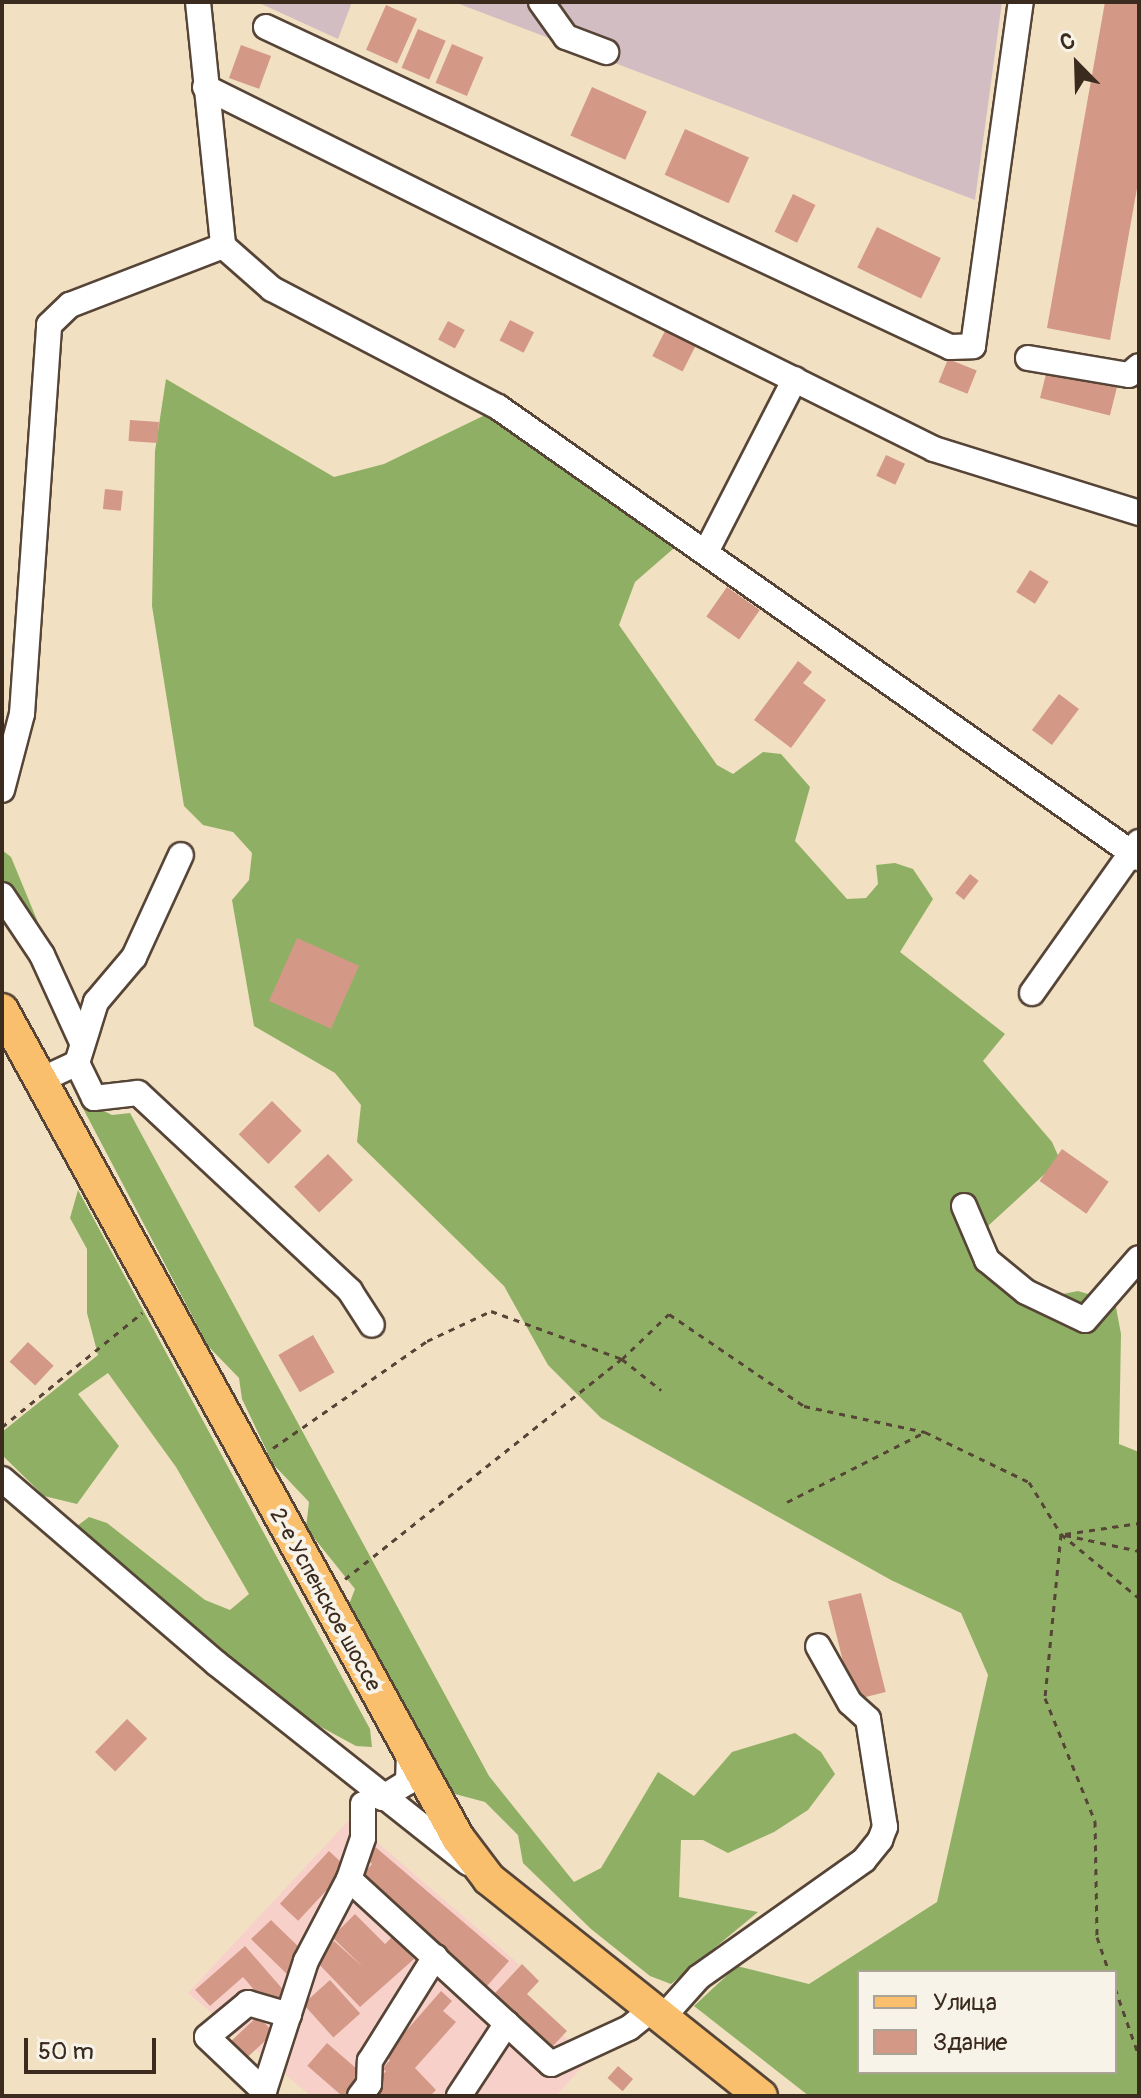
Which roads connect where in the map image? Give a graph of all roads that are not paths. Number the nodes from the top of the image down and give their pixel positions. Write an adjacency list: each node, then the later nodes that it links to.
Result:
1 (198, 2): 6 (street)
2 (541, 2): 5 (street)
3 (1021, 2): 4 (street)
4 (266, 27)
5 (606, 52)
6 (205, 87): 7 (street); 10 (street)
7 (223, 246): 12 (street); 13 (street)
8 (1028, 358): 9 (street)
9 (1139, 366)
10 (795, 379): 11 (street); 12 (street)
11 (1139, 513)
12 (707, 550): 14 (street)
13 (2, 790)
14 (1137, 851): 17 (street)
15 (181, 855): 19 (street)
16 (2, 895): 19 (street)
17 (1032, 993)
18 (2, 1010): 20 (main road, 2-е Успенское шоссе)
19 (79, 1052): 20 (street); 23 (street)
20 (43, 1079): 26 (main road, 2-е Успенское шоссе)
21 (964, 1206): 22 (street)
22 (1139, 1258)
23 (372, 1325)
24 (2, 1479): 27 (street)
25 (818, 1646): 31 (street)
26 (409, 1753): 27 (street); 29 (main road, 2-е Успенское шоссе)
27 (373, 1801): 28 (street); 29 (street)
28 (349, 1879): 30 (street); 32 (street)
29 (489, 1879): 31 (main road, 2-е Успенское шоссе)
30 (435, 1957): 33 (street); 35 (street)
31 (659, 2012): 33 (street); 37 (main road, 2-е Успенское шоссе)
32 (289, 2015): 34 (street); 34 (street)
33 (507, 2023): 36 (street)
34 (267, 2094)
35 (360, 2096)
36 (459, 2096)
37 (761, 2096)

